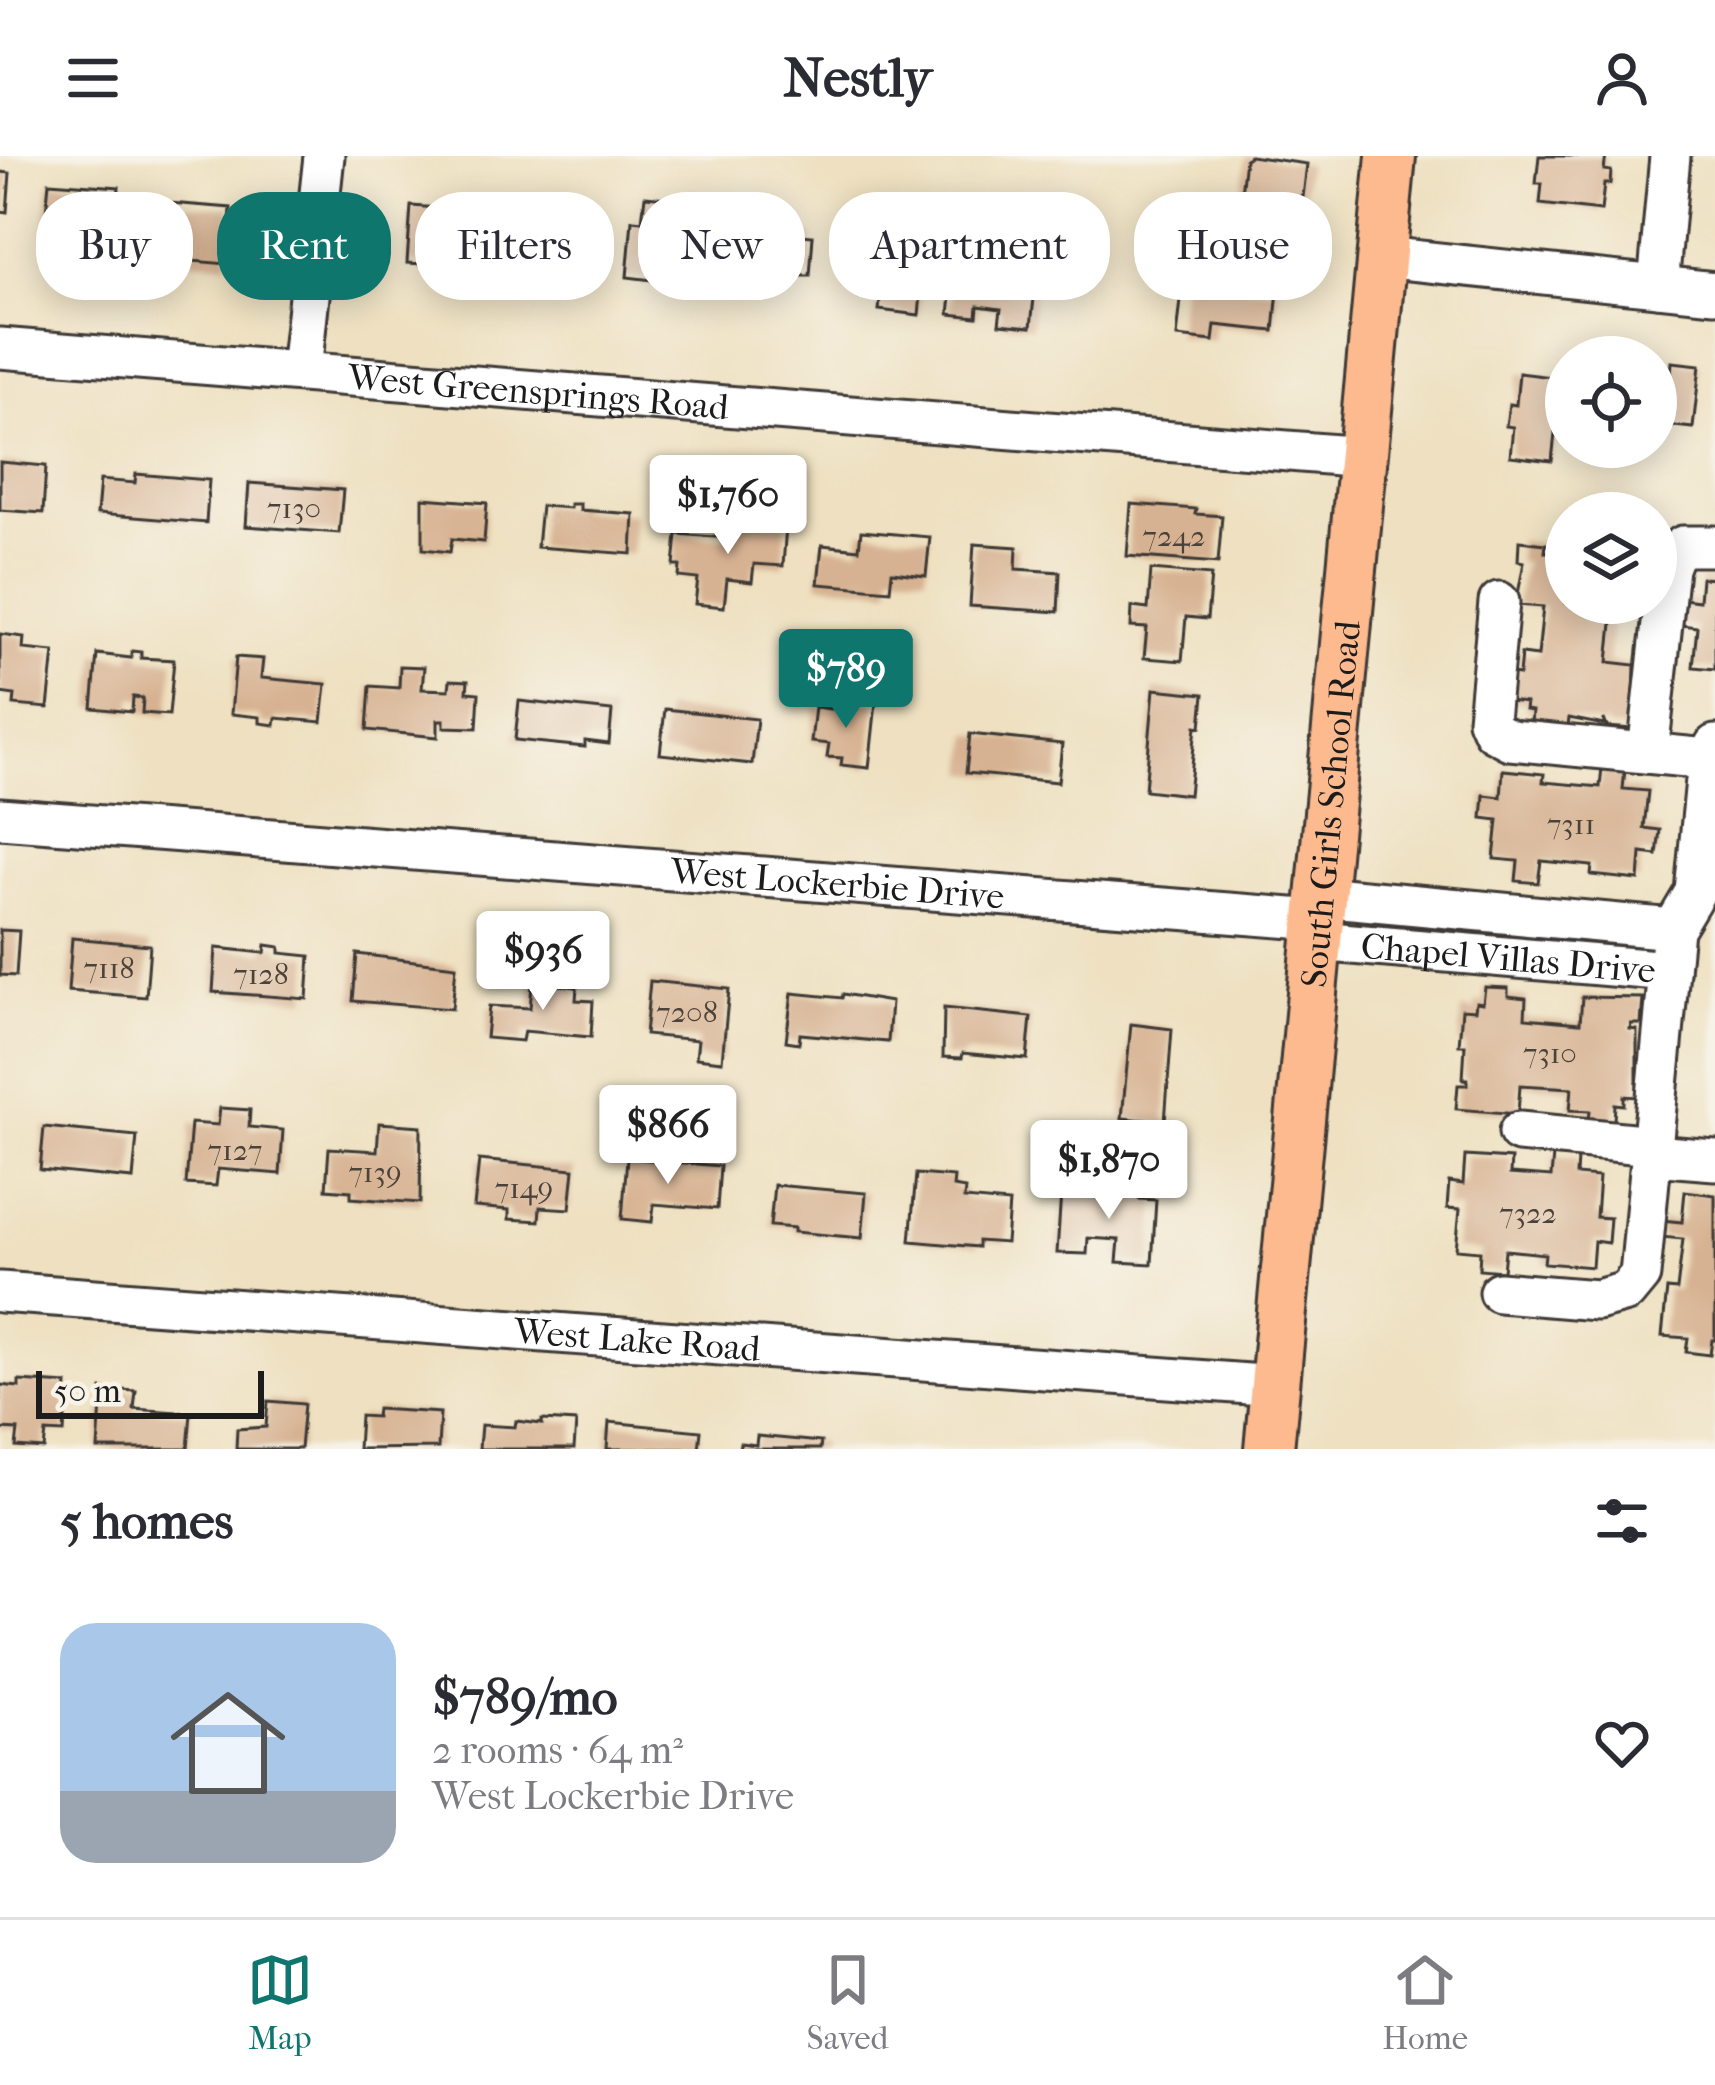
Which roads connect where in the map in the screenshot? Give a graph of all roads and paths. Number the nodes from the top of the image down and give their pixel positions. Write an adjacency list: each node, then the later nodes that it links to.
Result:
1 (324, 156): 8 (street)
2 (1391, 156): 4 (main road, South Girls School Road)
3 (1670, 156): 5 (street)
4 (1382, 257): 5 (street); 9 (main road, South Girls School Road)
5 (1658, 286): 6 (street)
6 (1715, 292)
7 (0, 348): 8 (street, West Greensprings Road)
8 (302, 371): 9 (street, West Greensprings Road)
9 (1363, 457): 15 (main road, South Girls School Road)
10 (1715, 546): 13 (street)
11 (1499, 602): 13 (street)
12 (1712, 752): 13 (street); 16 (street)
13 (1648, 753)
14 (0, 818): 15 (street, West Lockerbie Drive)
15 (1319, 919): 16 (street); 17 (street, Chapel Villas Drive); 23 (main road, South Girls School Road)
16 (1673, 929): 17 (street)
17 (1669, 971): 19 (street, Chapel Villas Drive)
18 (1519, 1132): 19 (street)
19 (1653, 1150): 20 (street); 22 (street, Chapel Villas Drive)
20 (1715, 1160)
21 (0, 1292): 23 (street, West Lake Road)
22 (1499, 1292)
23 (1276, 1386): 24 (main road, South Girls School Road)
24 (1269, 1449)

